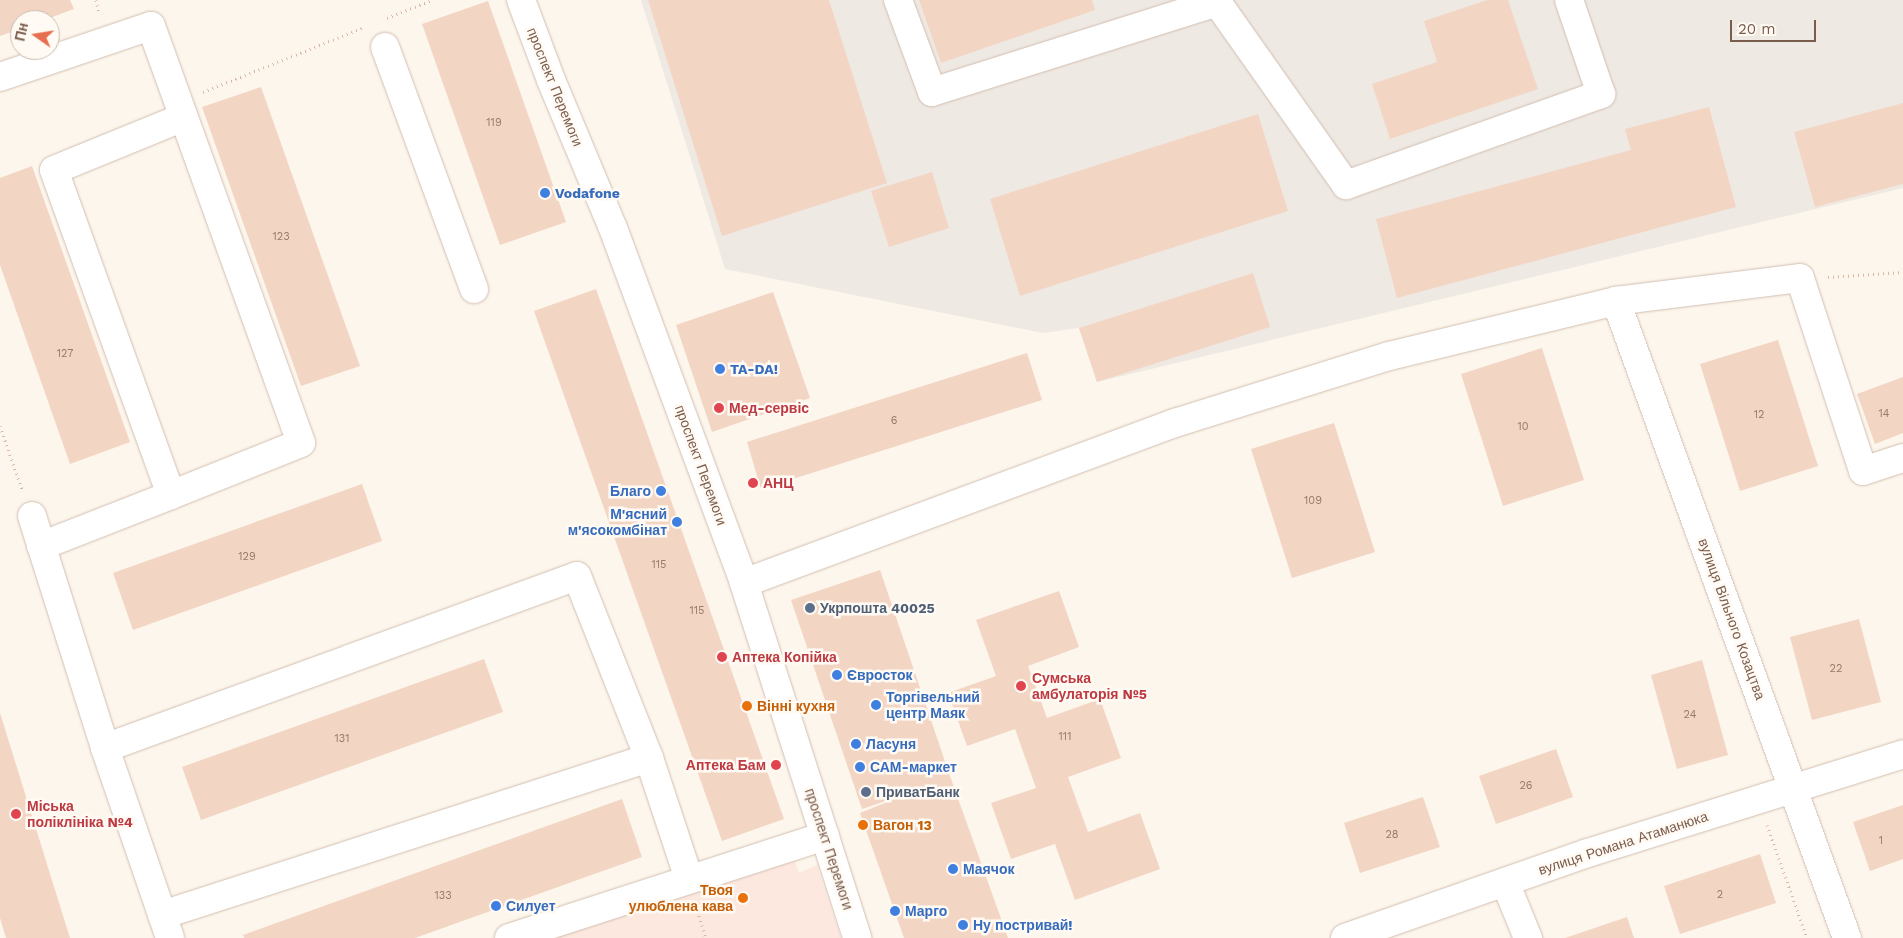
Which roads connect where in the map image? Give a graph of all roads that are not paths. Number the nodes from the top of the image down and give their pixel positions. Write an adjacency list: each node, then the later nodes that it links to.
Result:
1 (521, 0): 13 (street, проспект Перемоги)
2 (898, 0): 3 (street)
3 (1569, 0)
4 (377, 31): 7 (street)
5 (0, 77): 6 (street)
6 (181, 110): 10 (street); 10 (street)
7 (474, 288)
8 (1616, 301): 9 (street); 13 (street); 17 (street, вулиця Вільного Козацтва)
9 (1903, 458)
10 (171, 496): 12 (street)
11 (32, 516): 12 (street)
12 (41, 546): 14 (street)
13 (744, 583): 18 (street, проспект Перемоги)
14 (105, 748): 16 (street); 21 (street)
15 (1903, 754): 17 (street, вулиця Романа Атаманюка)
16 (649, 758): 19 (street); 21 (street)
17 (1794, 790): 20 (street, вулиця Романа Атаманюка); 26 (street, вулиця Вільного Козацтва)
18 (825, 836): 19 (street); 23 (street, проспект Перемоги)
19 (689, 880): 22 (street)
20 (1505, 882): 24 (street, вулиця Романа Атаманюка); 25 (street)
21 (166, 926)
22 (509, 938)
23 (857, 938)
24 (1345, 938)
25 (1528, 938)
26 (1847, 938)

